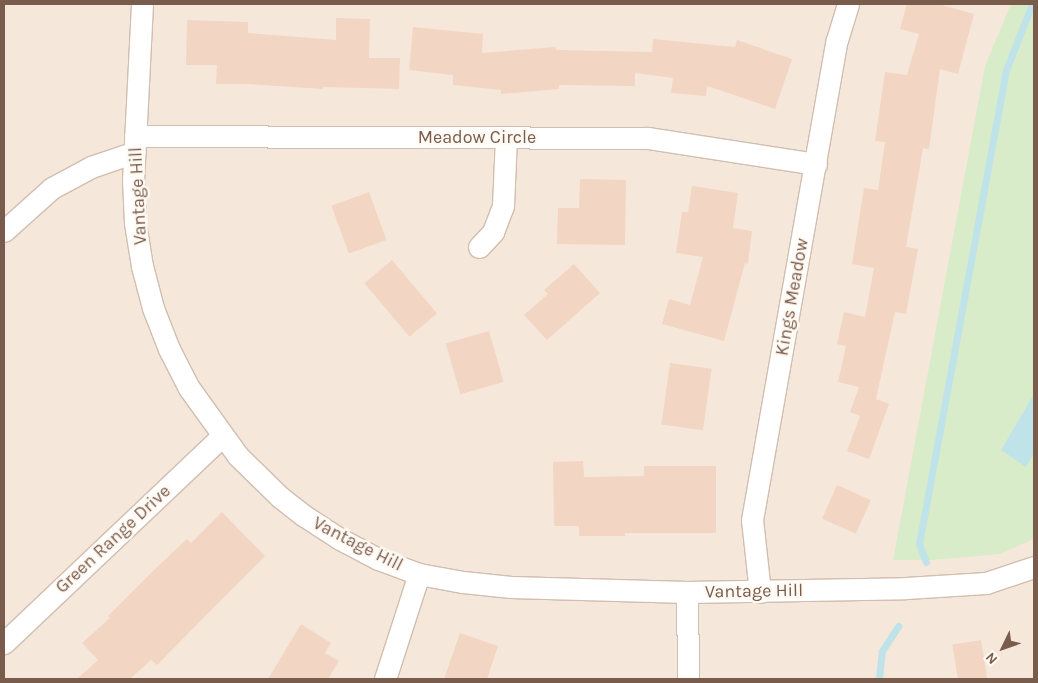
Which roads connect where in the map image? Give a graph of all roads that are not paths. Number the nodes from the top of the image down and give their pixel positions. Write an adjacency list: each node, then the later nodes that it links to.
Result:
1 (142, 4): 4 (street, Vantage Hill)
2 (848, 4): 5 (street, Kings Meadow)
3 (506, 137): 4 (street, Meadow Circle); 5 (street, Meadow Circle); 7 (street)
4 (135, 144): 6 (street, Meadow Circle); 8 (street, Vantage Hill)
5 (816, 164): 12 (street, Kings Meadow)
6 (4, 230)
7 (480, 247)
8 (222, 436): 10 (street, Vantage Hill); 13 (street, Green Range Drive)
9 (1033, 572): 12 (street, Vantage Hill)
10 (419, 574): 11 (street, Vantage Hill); 14 (street)
11 (687, 592): 12 (street, Vantage Hill); 15 (street)
12 (760, 592)
13 (4, 642)
14 (385, 679)
15 (688, 679)

